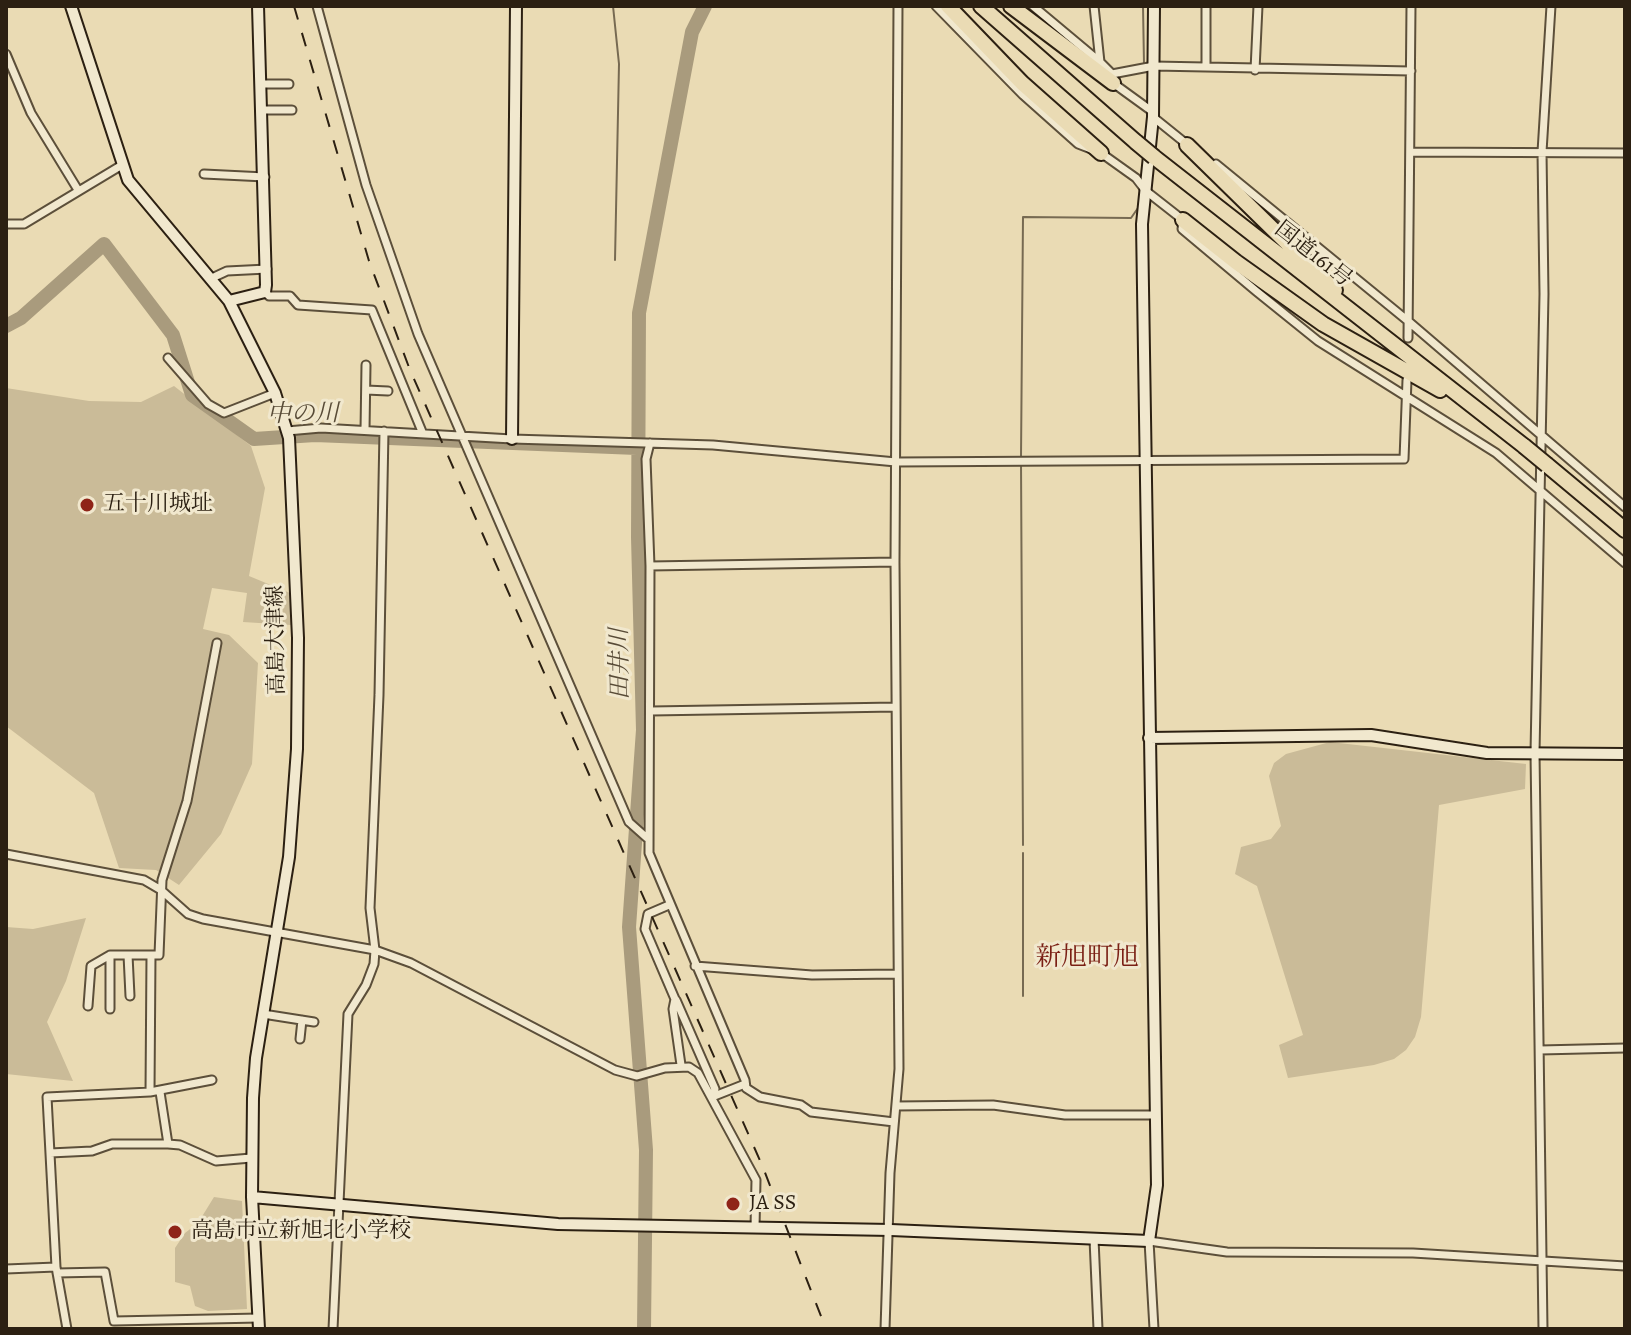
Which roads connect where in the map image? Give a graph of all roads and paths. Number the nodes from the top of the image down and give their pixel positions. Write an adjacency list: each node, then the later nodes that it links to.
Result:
1 (71, 6): 34 (street, 高島大津線)
2 (258, 6): 24 (street)
3 (317, 6): 60 (street)
4 (516, 6): 61 (street)
5 (898, 6): 64 (street)
6 (936, 6): 32 (street)
7 (948, 6): 32 (highway)
8 (981, 6): 54 (highway, 国道161号, bridge)
9 (1011, 6): 23 (highway)
10 (1033, 6): 18 (street)
11 (1094, 6): 18 (street)
12 (1154, 6): 19 (street)
13 (1206, 6): 20 (street)
14 (1258, 6): 21 (street)
15 (1411, 6): 22 (street)
16 (1551, 6): 31 (street)
17 (6, 54): 37 (street)
18 (1100, 62): 23 (street)
19 (1154, 66): 20 (street); 23 (street); 28 (street)
20 (1206, 67): 21 (street)
21 (1255, 70): 22 (street)
22 (1411, 71): 30 (street)
23 (1112, 78): 28 (street)
24 (261, 84): 25 (street); 26 (street)
25 (289, 84)
26 (262, 110): 27 (street); 36 (street)
27 (292, 110)
28 (1153, 114): 29 (street); 38 (street)
29 (1187, 145): 45 (street); 54 (highway)
30 (1410, 152): 31 (street); 45 (street)
31 (1542, 152): 33 (street); 59 (street)
32 (1101, 153): 38 (street)
33 (1625, 153)
34 (122, 165): 37 (street); 42 (street, 高島大津線)
35 (204, 174): 36 (street)
36 (265, 177): 41 (street)
37 (78, 190): 40 (street)
38 (1146, 191): 39 (street); 63 (street)
39 (1183, 220): 53 (street); 54 (highway)
40 (6, 224)
41 (267, 269): 42 (street); 43 (street)
42 (212, 278): 44 (street, 高島大津線)
43 (265, 292): 44 (street); 58 (street)
44 (229, 301): 52 (street, 高島大津線)
45 (1408, 321): 46 (street); 59 (street)
46 (1408, 338)
47 (168, 358): 52 (street)
48 (366, 365): 50 (street)
49 (1407, 380): 53 (street)
50 (366, 390): 51 (street); 55 (street)
51 (388, 391)
52 (275, 393): 57 (street, 高島大津線)
53 (1406, 393): 63 (street); 65 (street)
54 (1486, 416): 67 (highway, 国道161号, bridge)
55 (365, 430): 56 (street); 57 (street)
56 (384, 431): 58 (street); 82 (street)
57 (288, 434): 81 (street, 高島大津線)
58 (423, 434): 60 (street)
59 (1542, 435): 65 (street); 66 (street)
60 (460, 437): 61 (street); 77 (street)
61 (512, 439): 62 (street)
62 (650, 443): 64 (street); 70 (street)
63 (1145, 459): 64 (street); 74 (street)
64 (896, 462): 68 (street)
65 (1540, 488): 69 (street); 75 (street)
66 (1625, 507)
67 (1625, 530)
68 (895, 562): 70 (street); 72 (street)
69 (1625, 563)
70 (650, 566): 73 (street)
71 (217, 643): 79 (street)
72 (896, 707): 73 (street); 87 (street)
73 (651, 711): 77 (street)
74 (1149, 738): 75 (street); 105 (street)
75 (1535, 753): 76 (street); 97 (street)
76 (1625, 754)
77 (645, 836): 80 (street)
78 (6, 854): 79 (street)
79 (161, 890): 81 (street); 85 (street)
80 (669, 905): 86 (street); 89 (street)
81 (276, 931): 82 (street); 92 (street, 高島大津線)
82 (375, 950): 98 (street); 111 (street)
83 (110, 955): 84 (street); 90 (street); 91 (street)
84 (128, 955): 85 (street); 88 (street)
85 (151, 955): 101 (street)
86 (695, 966): 87 (street); 100 (street)
87 (898, 974): 104 (street)
88 (130, 996)
89 (675, 999): 98 (street); 103 (street)
90 (88, 1006)
91 (110, 1009)
92 (263, 1014): 93 (street); 109 (street, 高島大津線)
93 (302, 1020): 94 (street); 95 (street)
94 (314, 1022)
95 (300, 1039)
96 (1625, 1048): 97 (street)
97 (1540, 1050): 116 (street)
98 (681, 1065): 103 (street)
99 (212, 1080): 102 (street)
100 (745, 1084): 103 (street); 106 (street)
101 (150, 1092): 102 (street); 108 (street)
102 (160, 1092): 107 (street)
103 (712, 1097): 112 (street)
104 (896, 1106): 105 (street); 106 (street)
105 (1156, 1115): 115 (street)
106 (894, 1122): 113 (street)
107 (168, 1144): 108 (street); 109 (street)
108 (50, 1153): 119 (street)
109 (251, 1158): 110 (street, 高島大津線)
110 (252, 1197): 111 (street); 120 (street, 高島大津線)
111 (340, 1204): 112 (street); 122 (street)
112 (755, 1228): 113 (street)
113 (891, 1230): 114 (street); 123 (street)
114 (1094, 1239): 115 (street); 124 (street)
115 (1149, 1241): 116 (street); 125 (street)
116 (1542, 1262): 117 (street); 126 (street)
117 (1625, 1266)
118 (6, 1269): 119 (street)
119 (57, 1270): 120 (street); 121 (street)
120 (259, 1323)
121 (67, 1329)
122 (333, 1329)
123 (885, 1329)
124 (1098, 1329)
125 (1154, 1329)
126 (1543, 1329)

